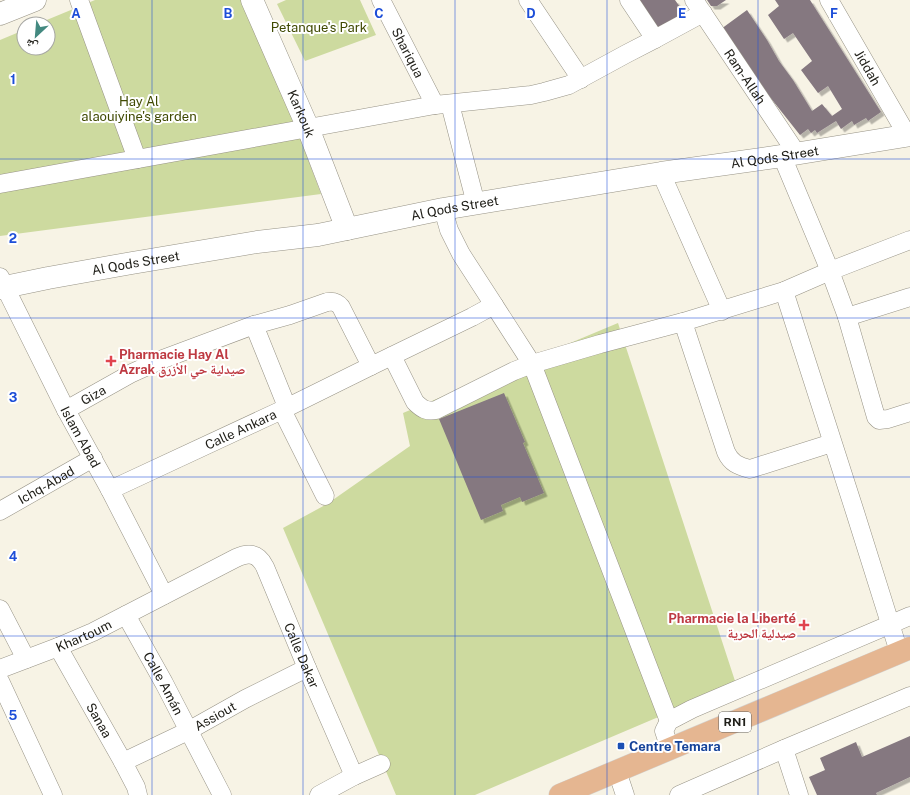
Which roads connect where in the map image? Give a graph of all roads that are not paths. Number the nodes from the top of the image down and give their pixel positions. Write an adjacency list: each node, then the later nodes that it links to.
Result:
1 (35, 0): 9 (street)
2 (79, 0): 16 (street)
3 (252, 0): 13 (street, Karkouk)
4 (381, 0): 12 (street, Shariqua)
5 (528, 0): 11 (street)
6 (629, 0): 10 (street)
7 (829, 0): 14 (street, Jiddah)
8 (698, 7): 10 (street); 15 (street, Ram-Allah)
9 (0, 14)
10 (655, 39): 11 (street)
11 (581, 79): 12 (street)
12 (442, 104): 13 (street); 19 (street, Shariqua)
13 (308, 128): 16 (street); 21 (street, Karkouk)
14 (908, 135): 15 (street, Al Qods Street)
15 (789, 155): 17 (street, Al Qods Street); 23 (street, Ram-Allah)
16 (138, 159): 18 (street)
17 (661, 173): 19 (street, Al Qods Street); 28 (street)
18 (0, 184)
19 (476, 204): 20 (street, Al Qods Street)
20 (443, 209): 21 (street, Al Qods Street); 27 (street)
21 (347, 229): 24 (street, Al Qods Street)
22 (910, 240): 23 (street)
23 (830, 271): 25 (street); 29 (street, Ram-Allah)
24 (1, 284): 36 (street, Islam Abad)
25 (784, 291): 28 (street); 38 (street)
26 (910, 297): 29 (street)
27 (494, 305): 32 (street, Calle Ankara); 33 (street)
28 (722, 310): 30 (street)
29 (847, 317): 37 (street, Ram-Allah)
30 (683, 322): 33 (street); 38 (street)
31 (254, 325): 34 (street, Giza); 35 (street); 36 (street, Giza)
32 (392, 356): 33 (street); 34 (street, Calle Ankara)
33 (532, 364): 56 (street)
34 (371, 366): 35 (street, Calle Ankara)
35 (285, 409): 40 (street, Calle Ankara); 41 (street)
36 (66, 410): 39 (street, Islam Abad)
37 (910, 412)
38 (832, 443): 48 (street)
39 (93, 458): 40 (street, Islam Abad); 42 (street, Ichq-Abad)
40 (110, 490): 44 (street, Islam Abad)
41 (325, 496)
42 (0, 511)
43 (236, 558): 44 (street, Khartoum); 52 (street, Calle Dakar)
44 (164, 595): 46 (street, Khartoum)
45 (0, 609): 51 (street)
46 (126, 615): 49 (street, Khartoum); 57 (street, Calle Amán)
47 (910, 616): 48 (street)
48 (890, 625): 50 (street); 56 (street)
49 (58, 647): 51 (street, Khartoum); 60 (street, Sanaa)
50 (904, 650): 58 (main road, RN1)
51 (26, 659): 53 (street, Khartoum)
52 (307, 668): 57 (street, Assiout); 63 (street, Calle Dakar)
53 (0, 669)
54 (0, 681): 64 (street)
55 (910, 696): 59 (street)
56 (669, 721): 58 (street)
57 (188, 731): 60 (street, Assiout); 66 (street, Calle Amán)
58 (670, 749): 62 (main road, RN1)
59 (784, 749): 70 (street); 71 (street)
60 (123, 762): 65 (street, Sanaa)
61 (382, 764): 63 (street)
62 (617, 771): 68 (main road, RN1); 69 (street)
63 (354, 776): 67 (street)
64 (53, 795)
65 (138, 795)
66 (222, 795)
67 (319, 795)
68 (560, 795)
69 (625, 795)
70 (679, 795)
71 (799, 795)

